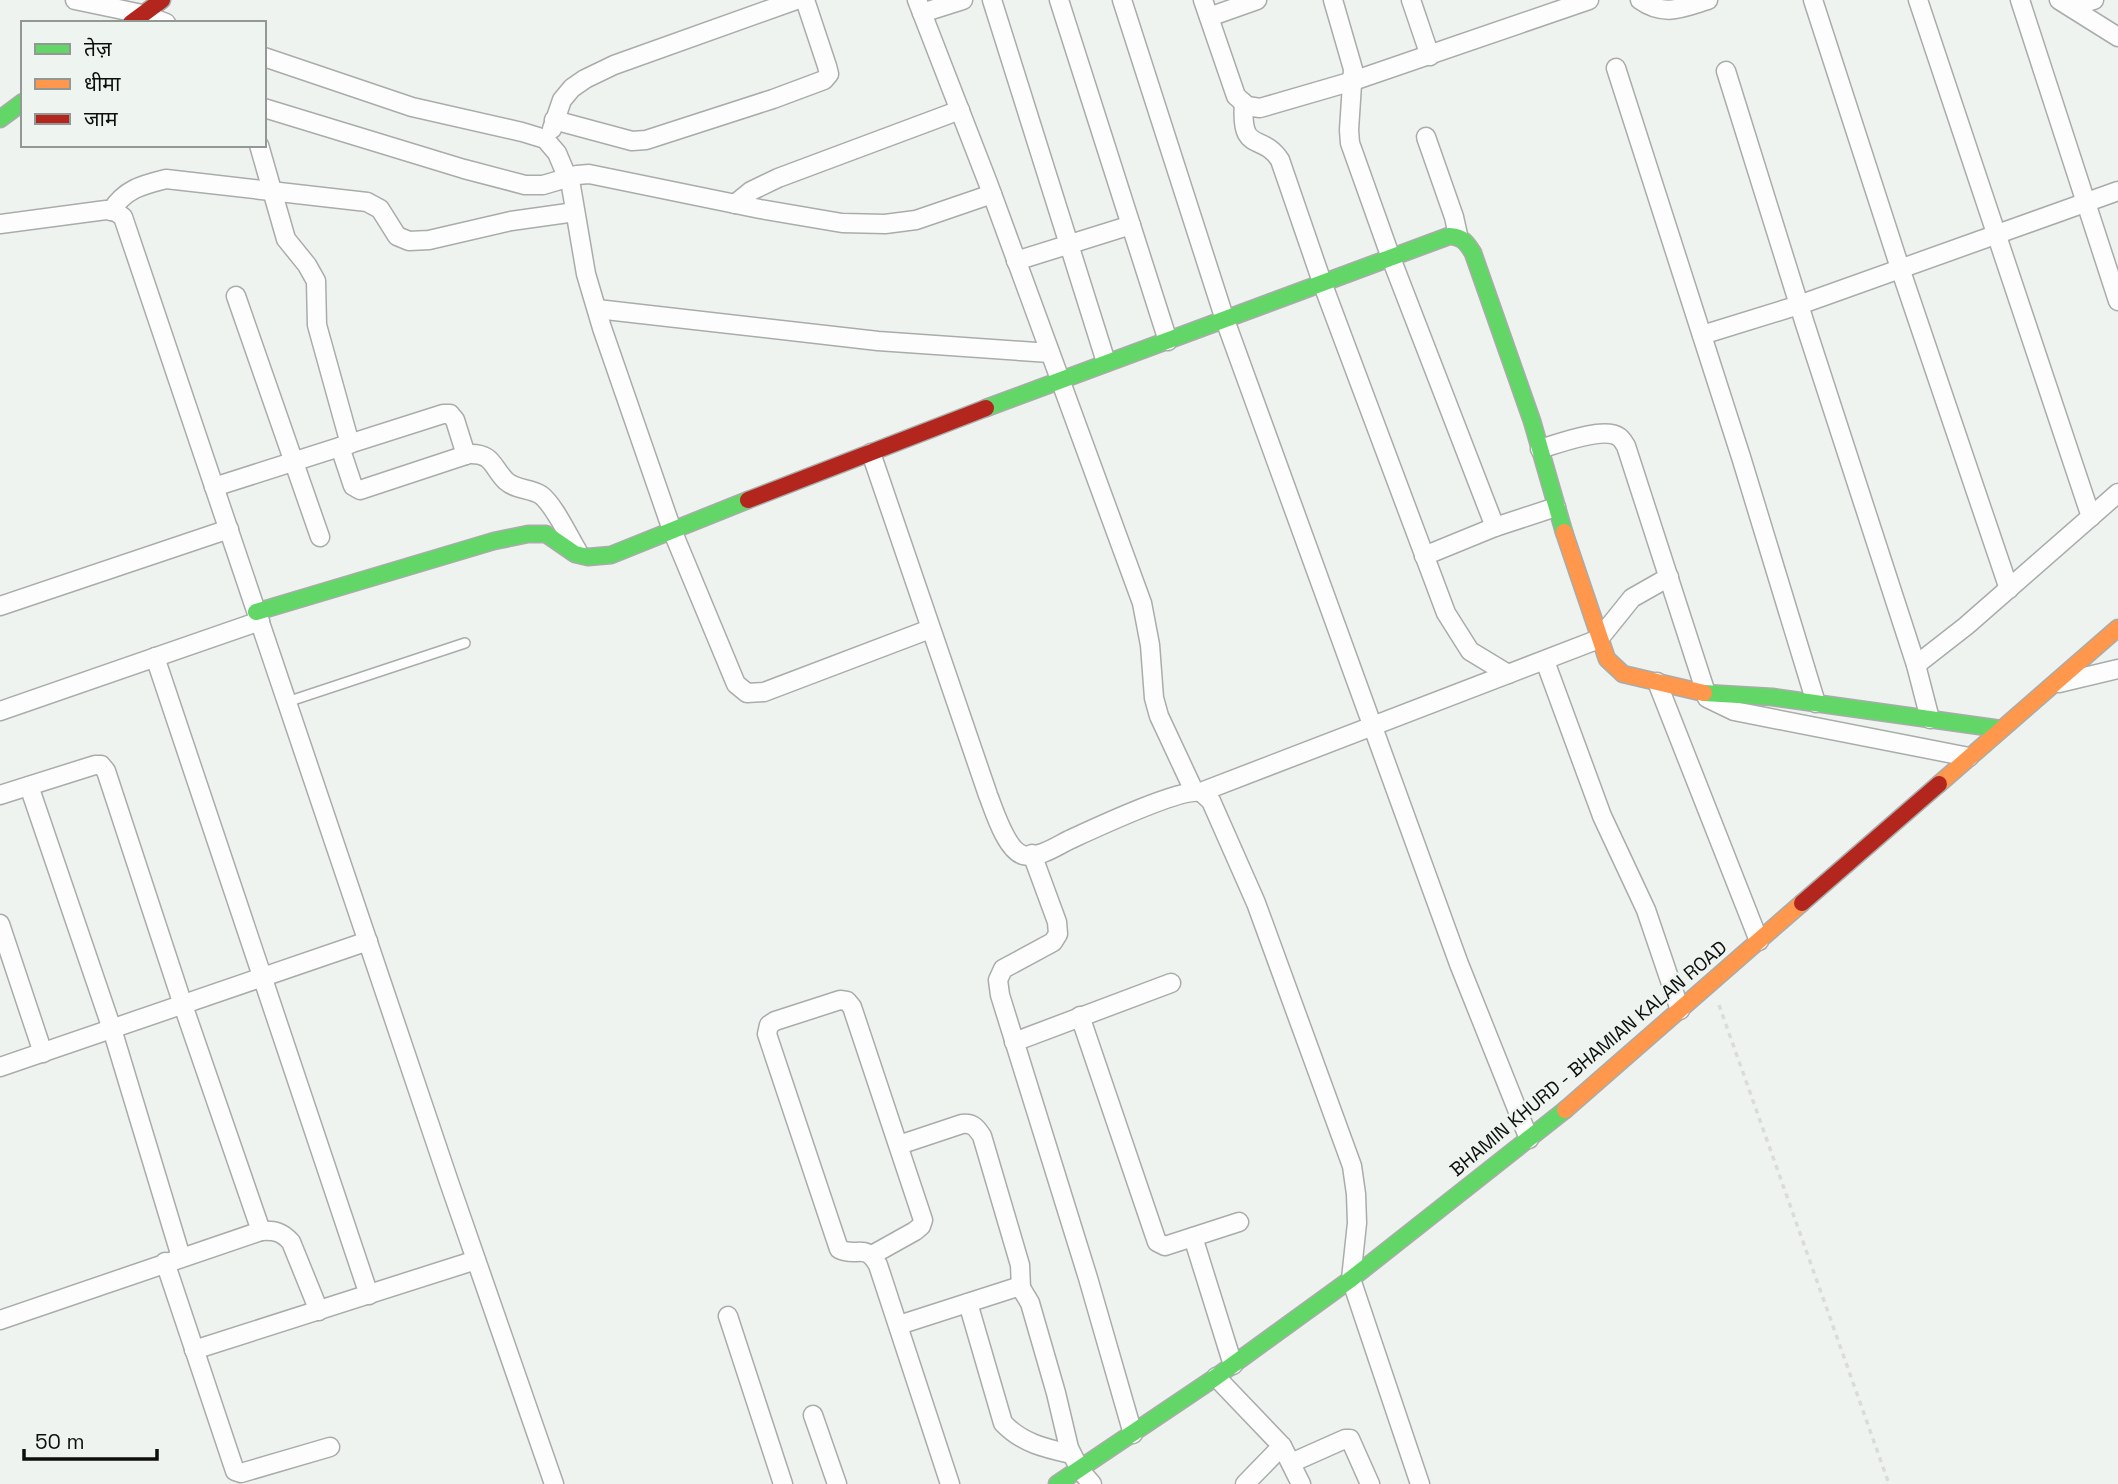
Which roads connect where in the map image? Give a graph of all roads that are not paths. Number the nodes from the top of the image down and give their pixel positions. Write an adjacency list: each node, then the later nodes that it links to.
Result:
1 (75, 0): 19 (street)
2 (162, 0): 23 (street)
3 (796, 0): 35 (street)
4 (805, 0): 35 (street)
5 (963, 0): 21 (street)
6 (992, 0): 51 (street)
7 (1059, 0): 48 (street)
8 (1122, 0): 60 (street)
9 (1257, 0): 22 (street)
10 (1333, 0): 29 (street)
11 (1411, 0): 25 (street)
12 (1640, 0): 13 (street)
13 (1709, 0)
14 (1813, 0): 54 (street)
15 (1918, 0): 49 (street)
16 (2020, 0): 43 (street)
17 (2059, 0): 20 (street)
18 (1585, 1): 25 (street)
19 (114, 4): 23 (street)
20 (2087, 5): 24 (street)
21 (920, 6): 33 (street)
22 (1206, 9): 31 (street)
23 (136, 19)
24 (2118, 37)
25 (1430, 56): 29 (street)
26 (266, 58): 37 (street)
27 (1616, 68): 61 (street)
28 (1726, 71): 58 (street)
29 (1353, 81): 31 (street); 52 (street)
30 (21, 103): 34 (street)
31 (1244, 103): 55 (street)
32 (266, 109): 39 (street)
33 (960, 110): 42 (street); 44 (street)
34 (0, 119)
35 (554, 120): 37 (street)
36 (1426, 138): 50 (street)
37 (548, 143): 39 (street)
38 (260, 147): 40 (street)
39 (568, 177): 44 (street); 46 (street)
40 (271, 190): 45 (street); 46 (street); 66 (street)
41 (2118, 191): 43 (street)
42 (992, 194): 44 (street); 53 (street)
43 (2086, 202): 49 (street); 57 (street)
44 (735, 204)
45 (111, 211): 47 (street); 71 (street)
46 (575, 212): 59 (street)
47 (0, 224)
48 (1131, 225): 51 (street); 62 (street)
49 (1996, 234): 54 (street); 74 (street)
50 (1458, 235): 52 (street); 67 (street)
51 (1069, 245): 53 (street); 64 (street)
52 (1391, 258): 55 (street); 75 (street)
53 (1016, 261): 63 (street)
54 (1900, 268): 58 (street); 82 (street)
55 (1323, 285): 60 (street); 80 (street)
56 (236, 296): 70 (street)
57 (2118, 301)
58 (1799, 305): 61 (street); 91 (street)
59 (597, 309): 63 (street); 77 (street)
60 (1225, 320): 62 (street); 101 (street)
61 (1702, 335): 98 (street)
62 (1168, 341): 64 (street)
63 (1050, 353): 65 (street)
64 (1106, 362): 65 (street)
65 (1060, 379): 68 (street); 105 (street)
66 (345, 446): 69 (street); 69 (street); 70 (street)
67 (1539, 449): 73 (street); 81 (street)
68 (871, 453): 77 (street); 86 (street)
69 (466, 455): 79 (street)
70 (293, 462): 71 (street); 78 (street)
71 (214, 487): 76 (street)
72 (2118, 493): 74 (street)
73 (1556, 508): 75 (street); 87 (street)
74 (2091, 517): 82 (street)
75 (1495, 527): 80 (street)
76 (229, 529): 83 (street); 84 (street)
77 (672, 530): 79 (street); 86 (street)
78 (320, 537)
79 (580, 555): 84 (street)
80 (1424, 556): 93 (street)
81 (1669, 577): 87 (street); 96 (street)
82 (2009, 589): 91 (street)
83 (0, 607)
84 (258, 616): 89 (street); 97 (street)
85 (2118, 628): 95 (street, BHAMIN KHURD - BHAMIAN KALAN ROAD)
86 (930, 629): 107 (street)
87 (1599, 639): 90 (street); 94 (street)
88 (465, 643): 97 (lane)
89 (155, 657): 99 (street); 111 (street)
90 (1545, 660): 93 (street); 114 (street)
91 (1916, 665): 100 (street)
92 (2118, 668): 95 (street)
93 (1508, 674): 101 (street)
94 (1657, 682): 96 (street); 110 (street)
95 (2052, 685): 102 (street, BHAMIN KHURD - BHAMIAN KALAN ROAD)
96 (1701, 693): 98 (street); 103 (street)
97 (287, 702): 109 (street)
98 (1816, 703): 100 (street)
99 (0, 711)
100 (1930, 719): 102 (street)
101 (1373, 726): 105 (street); 120 (street)
102 (2001, 729): 103 (street, BHAMIN KHURD - BHAMIAN KALAN ROAD)
103 (1969, 757): 110 (street, BHAMIN KHURD - BHAMIAN KALAN ROAD)
104 (29, 786): 106 (street); 113 (street); 116 (street)
105 (1197, 791): 107 (street); 128 (street)
106 (0, 795)
107 (1032, 854): 117 (street)
108 (0, 924): 118 (street)
109 (368, 941): 111 (street); 127 (street)
110 (1759, 941): 114 (street, BHAMIN KHURD - BHAMIAN KALAN ROAD)
111 (264, 977): 113 (street); 130 (street)
112 (1171, 983): 115 (street)
113 (183, 1005): 116 (street); 123 (street)
114 (1680, 1010): 120 (street, BHAMIN KHURD - BHAMIAN KALAN ROAD)
115 (1080, 1016): 117 (street); 124 (street)
116 (112, 1029): 118 (street); 126 (street)
117 (1014, 1042): 140 (street)
118 (43, 1053): 119 (street)
119 (0, 1067)
120 (1529, 1139): 128 (street, BHAMIN KHURD - BHAMIAN KALAN ROAD)
121 (899, 1145): 125 (street); 125 (street); 129 (street)
122 (1239, 1222): 124 (street)
123 (261, 1231): 126 (street); 132 (street)
124 (1193, 1237): 137 (street)
125 (872, 1255): 135 (street)
126 (173, 1259): 134 (street); 136 (street)
127 (476, 1261): 130 (street); 145 (street)
128 (1351, 1279): 137 (street, BHAMIN KHURD - BHAMIAN KALAN ROAD); 154 (street)
129 (1021, 1288): 131 (street); 143 (street)
130 (369, 1296): 132 (street)
131 (968, 1303): 135 (street); 143 (street)
132 (319, 1311): 136 (street)
133 (729, 1317): 146 (street)
134 (0, 1320)
135 (899, 1325): 148 (street)
136 (194, 1350): 142 (street)
137 (1233, 1365): 138 (street, BHAMIN KHURD - BHAMIAN KALAN ROAD)
138 (1216, 1377): 140 (street, BHAMIN KHURD - BHAMIAN KALAN ROAD); 141 (street)
139 (813, 1415): 147 (street)
140 (1133, 1434): 143 (street, BHAMIN KHURD - BHAMIAN KALAN ROAD)
141 (1282, 1446): 144 (street); 151 (street)
142 (330, 1447)
143 (1075, 1462): 149 (street, BHAMIN KHURD - BHAMIAN KALAN ROAD); 150 (street)
144 (1291, 1464): 152 (street); 153 (street)
145 (554, 1484)
146 (783, 1484)
147 (837, 1484)
148 (950, 1484)
149 (1057, 1484)
150 (1092, 1484)
151 (1245, 1484)
152 (1301, 1484)
153 (1370, 1484)
154 (1420, 1484)

